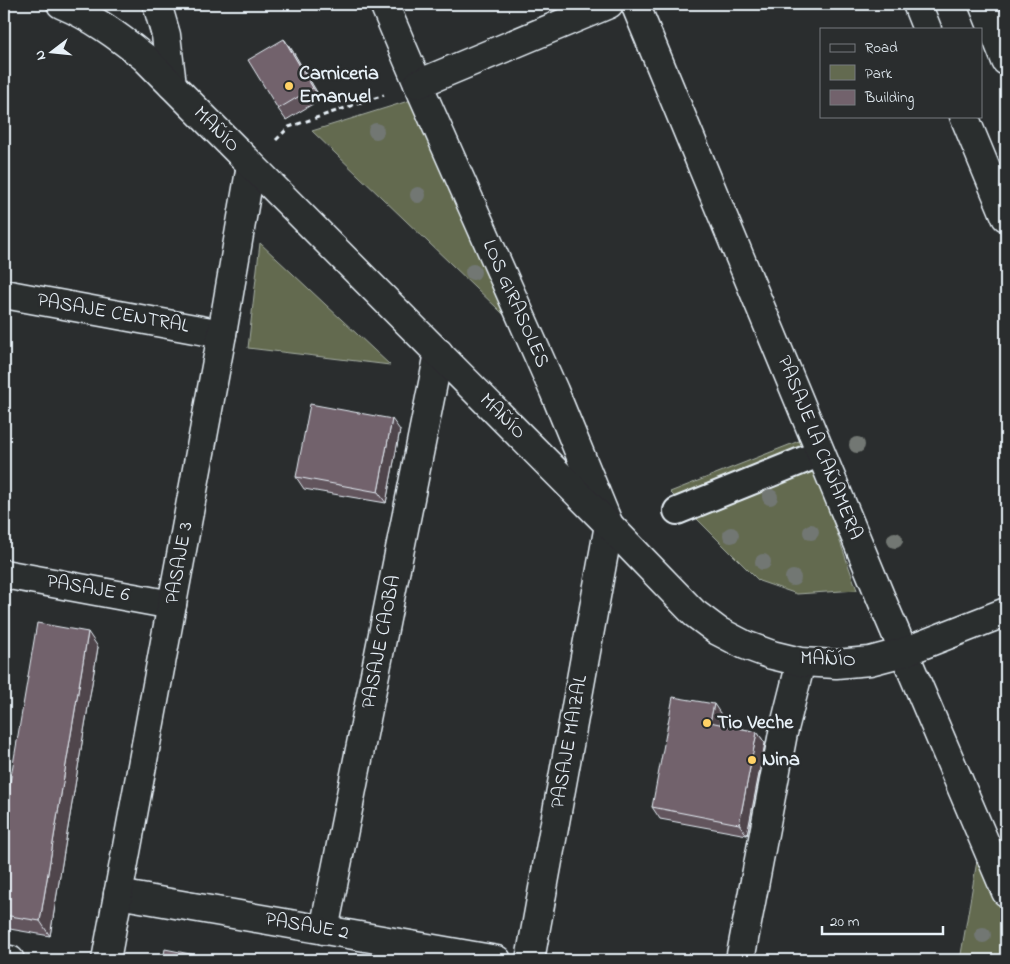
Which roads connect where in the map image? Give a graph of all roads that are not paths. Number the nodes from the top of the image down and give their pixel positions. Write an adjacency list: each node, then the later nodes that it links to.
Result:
1 (61, 4): 11 (street, MAÑÍO)
2 (157, 4): 11 (street)
3 (384, 4): 10 (street, LOS GIRASOLES)
4 (609, 4): 10 (street)
5 (635, 4): 18 (street, PASAJE LA CAÑAMERA)
6 (917, 4): 8 (street)
7 (982, 4): 9 (street)
8 (927, 28)
9 (1006, 61)
10 (418, 84): 20 (street, LOS GIRASOLES)
11 (172, 85): 13 (street, MAÑÍO)
12 (965, 118): 14 (street)
13 (251, 165): 16 (street, PASAJE 3); 17 (street, MAÑÍO)
14 (1006, 217)
15 (4, 294): 16 (street, PASAJE CENTRAL)
16 (222, 334): 22 (street, PASAJE 3)
17 (439, 353): 20 (street, MAÑÍO); 28 (street, PASAJE CAOBA)
18 (821, 453): 19 (street); 24 (street, PASAJE LA CAÑAMERA)
19 (677, 511)
20 (609, 525): 25 (street, MAÑÍO); 33 (street, PASAJE MAIZAL)
21 (4, 574): 22 (street, PASAJE 6)
22 (172, 605): 27 (street, PASAJE 3)
23 (1006, 612): 24 (street, MAÑÍO)
24 (904, 652): 25 (street, MAÑÍO); 26 (street, PASAJE LA CAÑAMERA)
25 (802, 662): 34 (street)
26 (1006, 892)
27 (118, 894): 28 (street, PASAJE 2); 31 (street, PASAJE 3)
28 (324, 930): 32 (street, PASAJE 2)
29 (4, 959): 30 (street)
30 (10, 960)
31 (106, 960)
32 (497, 960)
33 (530, 960)
34 (740, 960)

